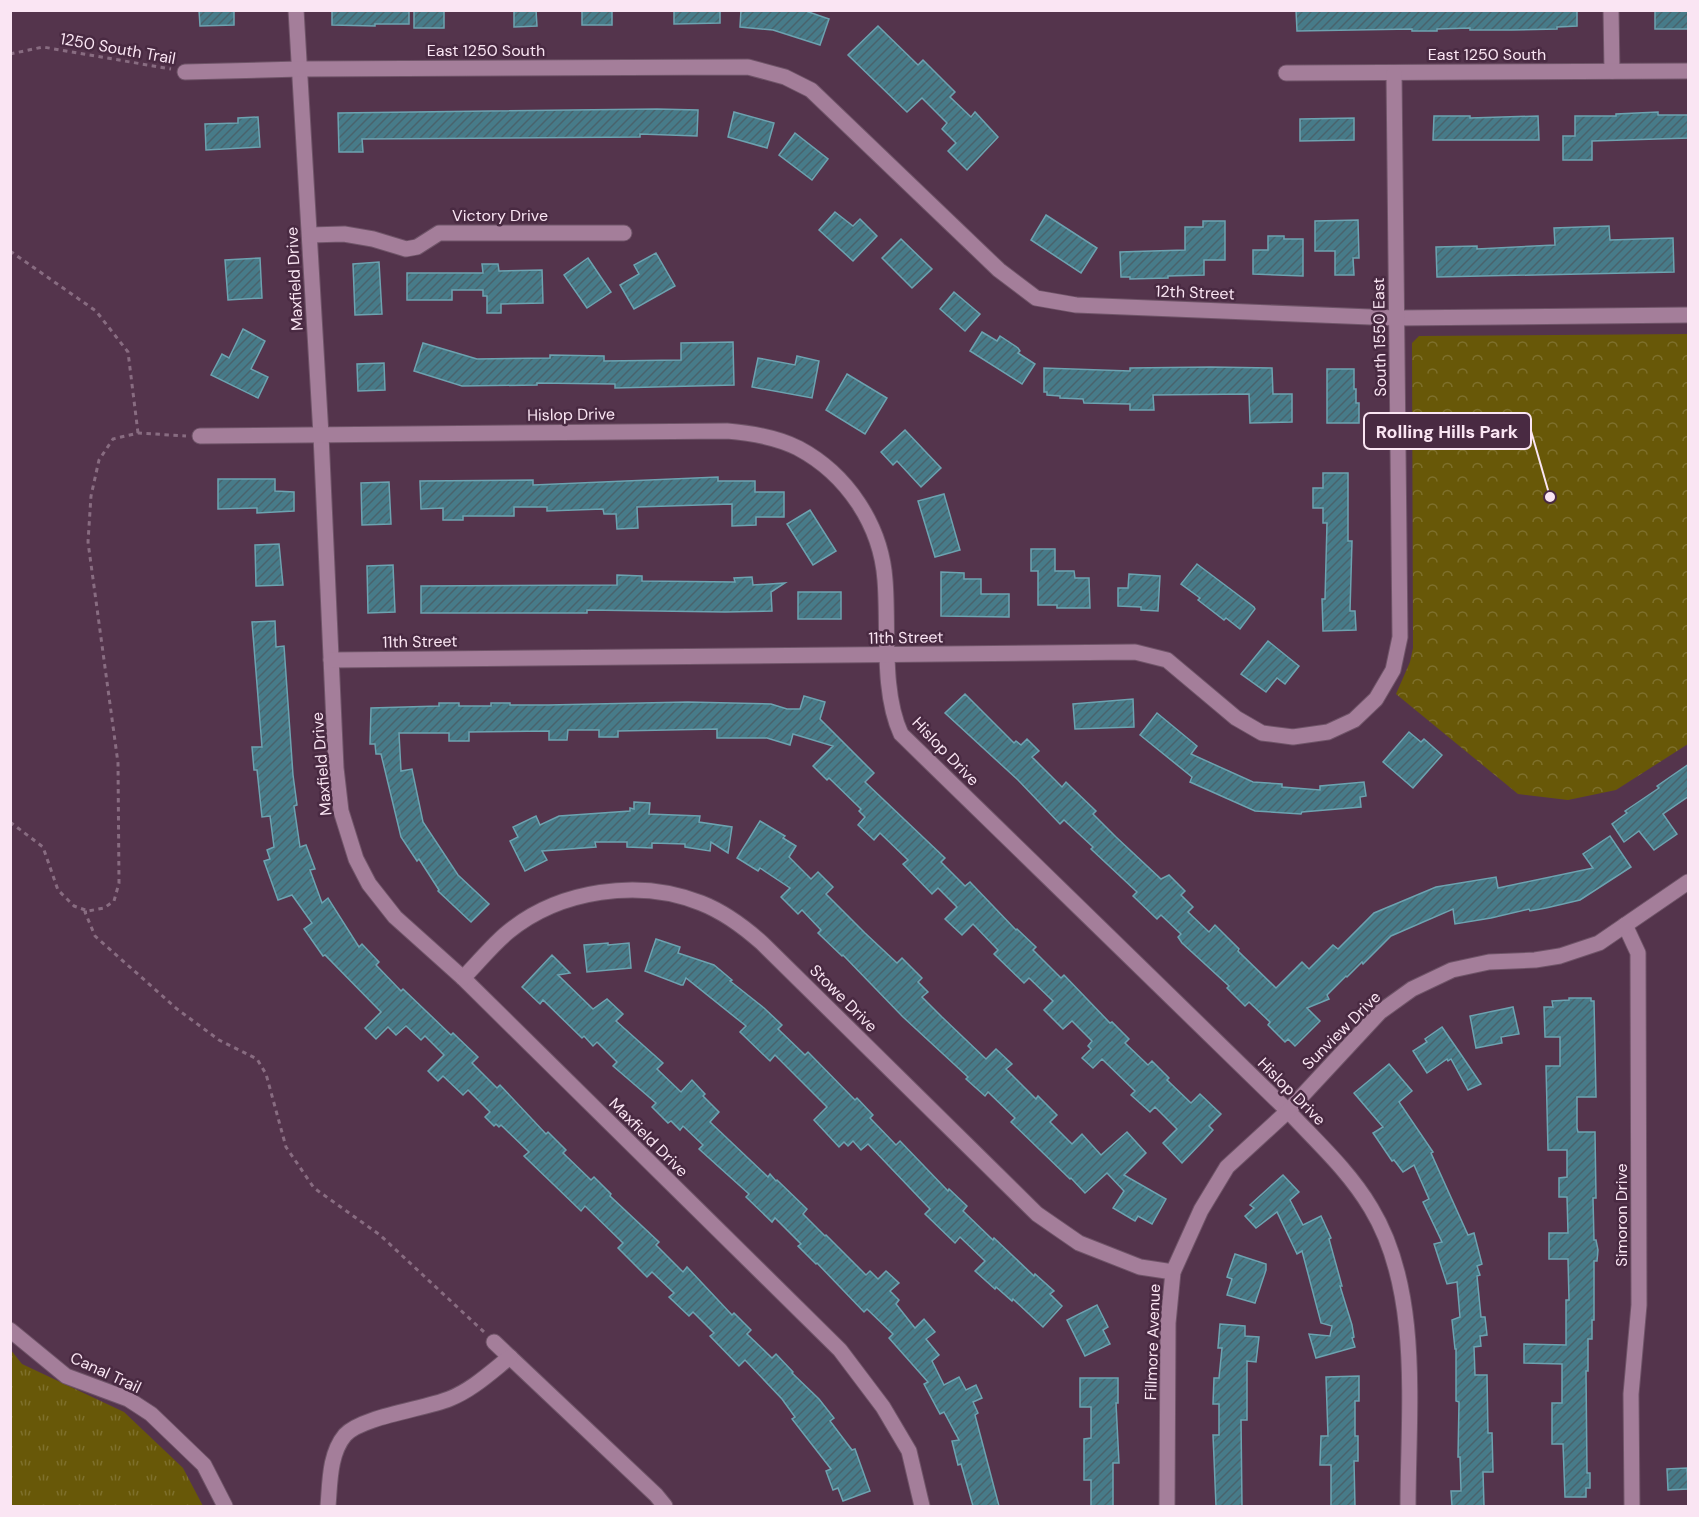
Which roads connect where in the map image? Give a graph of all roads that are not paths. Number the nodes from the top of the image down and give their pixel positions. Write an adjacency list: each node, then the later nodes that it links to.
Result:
1 (296, 10): 3 (street, Maxfield Drive)
2 (1611, 10): 4 (street)
3 (300, 69): 6 (street, East 1250 South); 9 (street, East 1250 South); 11 (street, Maxfield Drive)
4 (1612, 71): 5 (street, East 1250 South); 8 (street, East 1250 South)
5 (1689, 71)
6 (185, 72)
7 (1286, 73): 8 (street, East 1250 South)
8 (1394, 73): 13 (street, South 1550 East)
9 (785, 77): 13 (street, 12th Street)
10 (624, 233): 11 (street, Victory Drive)
11 (310, 235): 14 (street, Maxfield Drive)
12 (1689, 315): 13 (street, 12th Street)
13 (1396, 318): 16 (street, South 1550 East)
14 (321, 435): 15 (street, Hislop Drive); 17 (street, Hislop Drive); 18 (street, Maxfield Drive)
15 (200, 436)
16 (1400, 637): 17 (street, 11th Street)
17 (888, 655): 18 (street, 11th Street); 22 (street, Hislop Drive)
18 (331, 660): 21 (street, Maxfield Drive)
19 (1689, 882): 20 (street, Sunview Drive)
20 (1625, 925): 22 (street, Sunview Drive); 33 (street, Simoron Drive)
21 (463, 978): 23 (street, Stowe Drive); 30 (street, Maxfield Drive)
22 (1287, 1111): 23 (street, Fillmore Avenue); 32 (street, Hislop Drive)
23 (1173, 1272): 31 (street, Fillmore Avenue)
24 (10, 1330): 27 (street, Canal Trail)
25 (494, 1342): 26 (street)
26 (510, 1357): 28 (street); 29 (street)
27 (225, 1506)
28 (328, 1506)
29 (665, 1506)
30 (922, 1506)
31 (1167, 1506)
32 (1408, 1506)
33 (1632, 1506)

